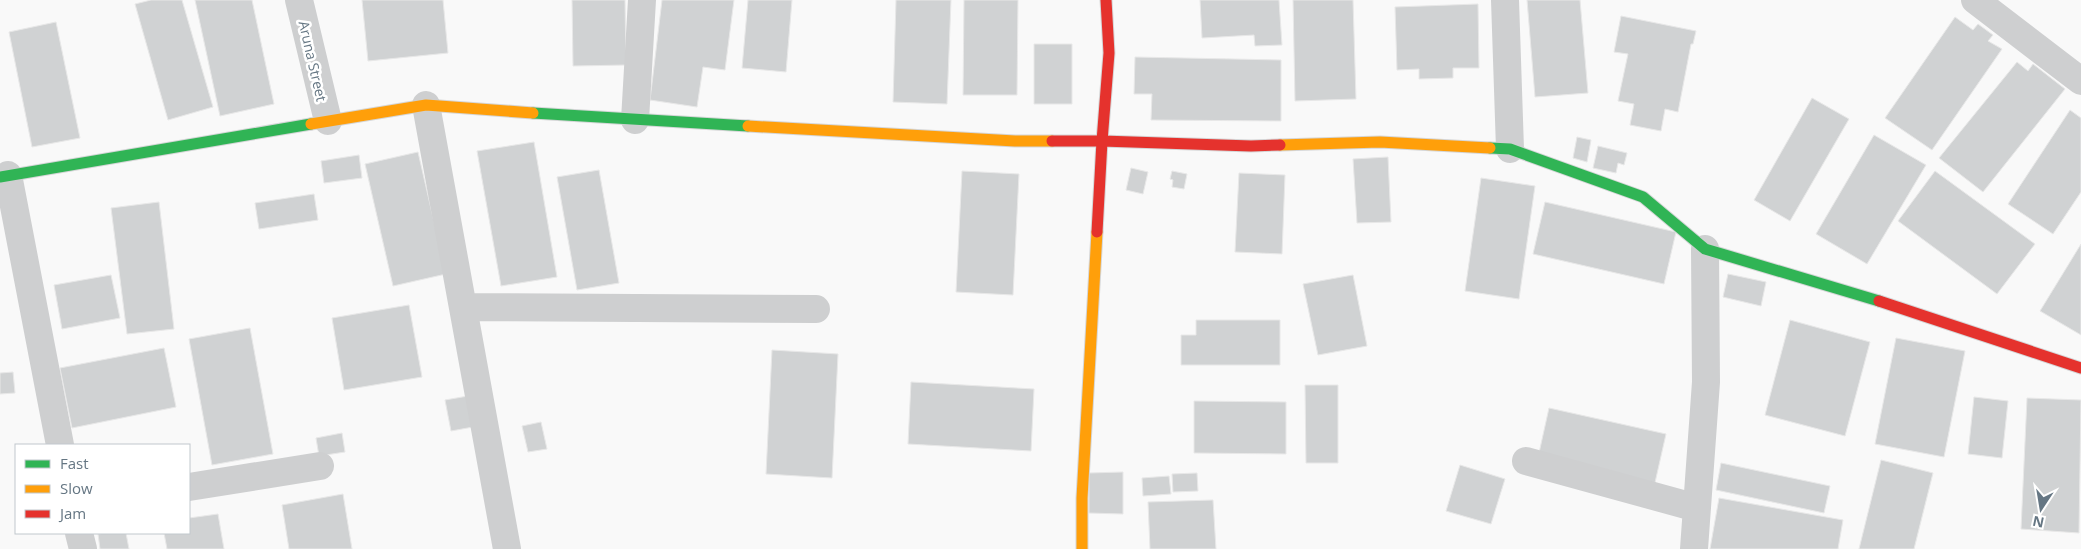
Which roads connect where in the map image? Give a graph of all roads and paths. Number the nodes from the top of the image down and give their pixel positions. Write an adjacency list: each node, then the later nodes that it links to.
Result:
1 (299, 0): 9 (street, Aruna Street)
2 (642, 0): 8 (street)
3 (1106, 0): 10 (street)
4 (1505, 0): 11 (street)
5 (1975, 0): 6 (street)
6 (2081, 81)
7 (426, 105): 8 (street); 9 (street); 14 (street)
8 (635, 120): 10 (street)
9 (328, 121): 12 (street)
10 (1102, 141): 11 (street); 25 (street)
11 (1510, 149): 13 (street)
12 (4, 176): 17 (street)
13 (1705, 249): 16 (street); 21 (street)
14 (463, 307): 15 (street); 24 (street)
15 (816, 309)
16 (2081, 368)
17 (60, 444)
18 (1526, 461): 21 (street)
19 (320, 466): 20 (street)
20 (190, 487)
21 (1697, 508): 26 (street)
22 (80, 534): 23 (street)
23 (83, 549)
24 (507, 549)
25 (1082, 549)
26 (1694, 549)

